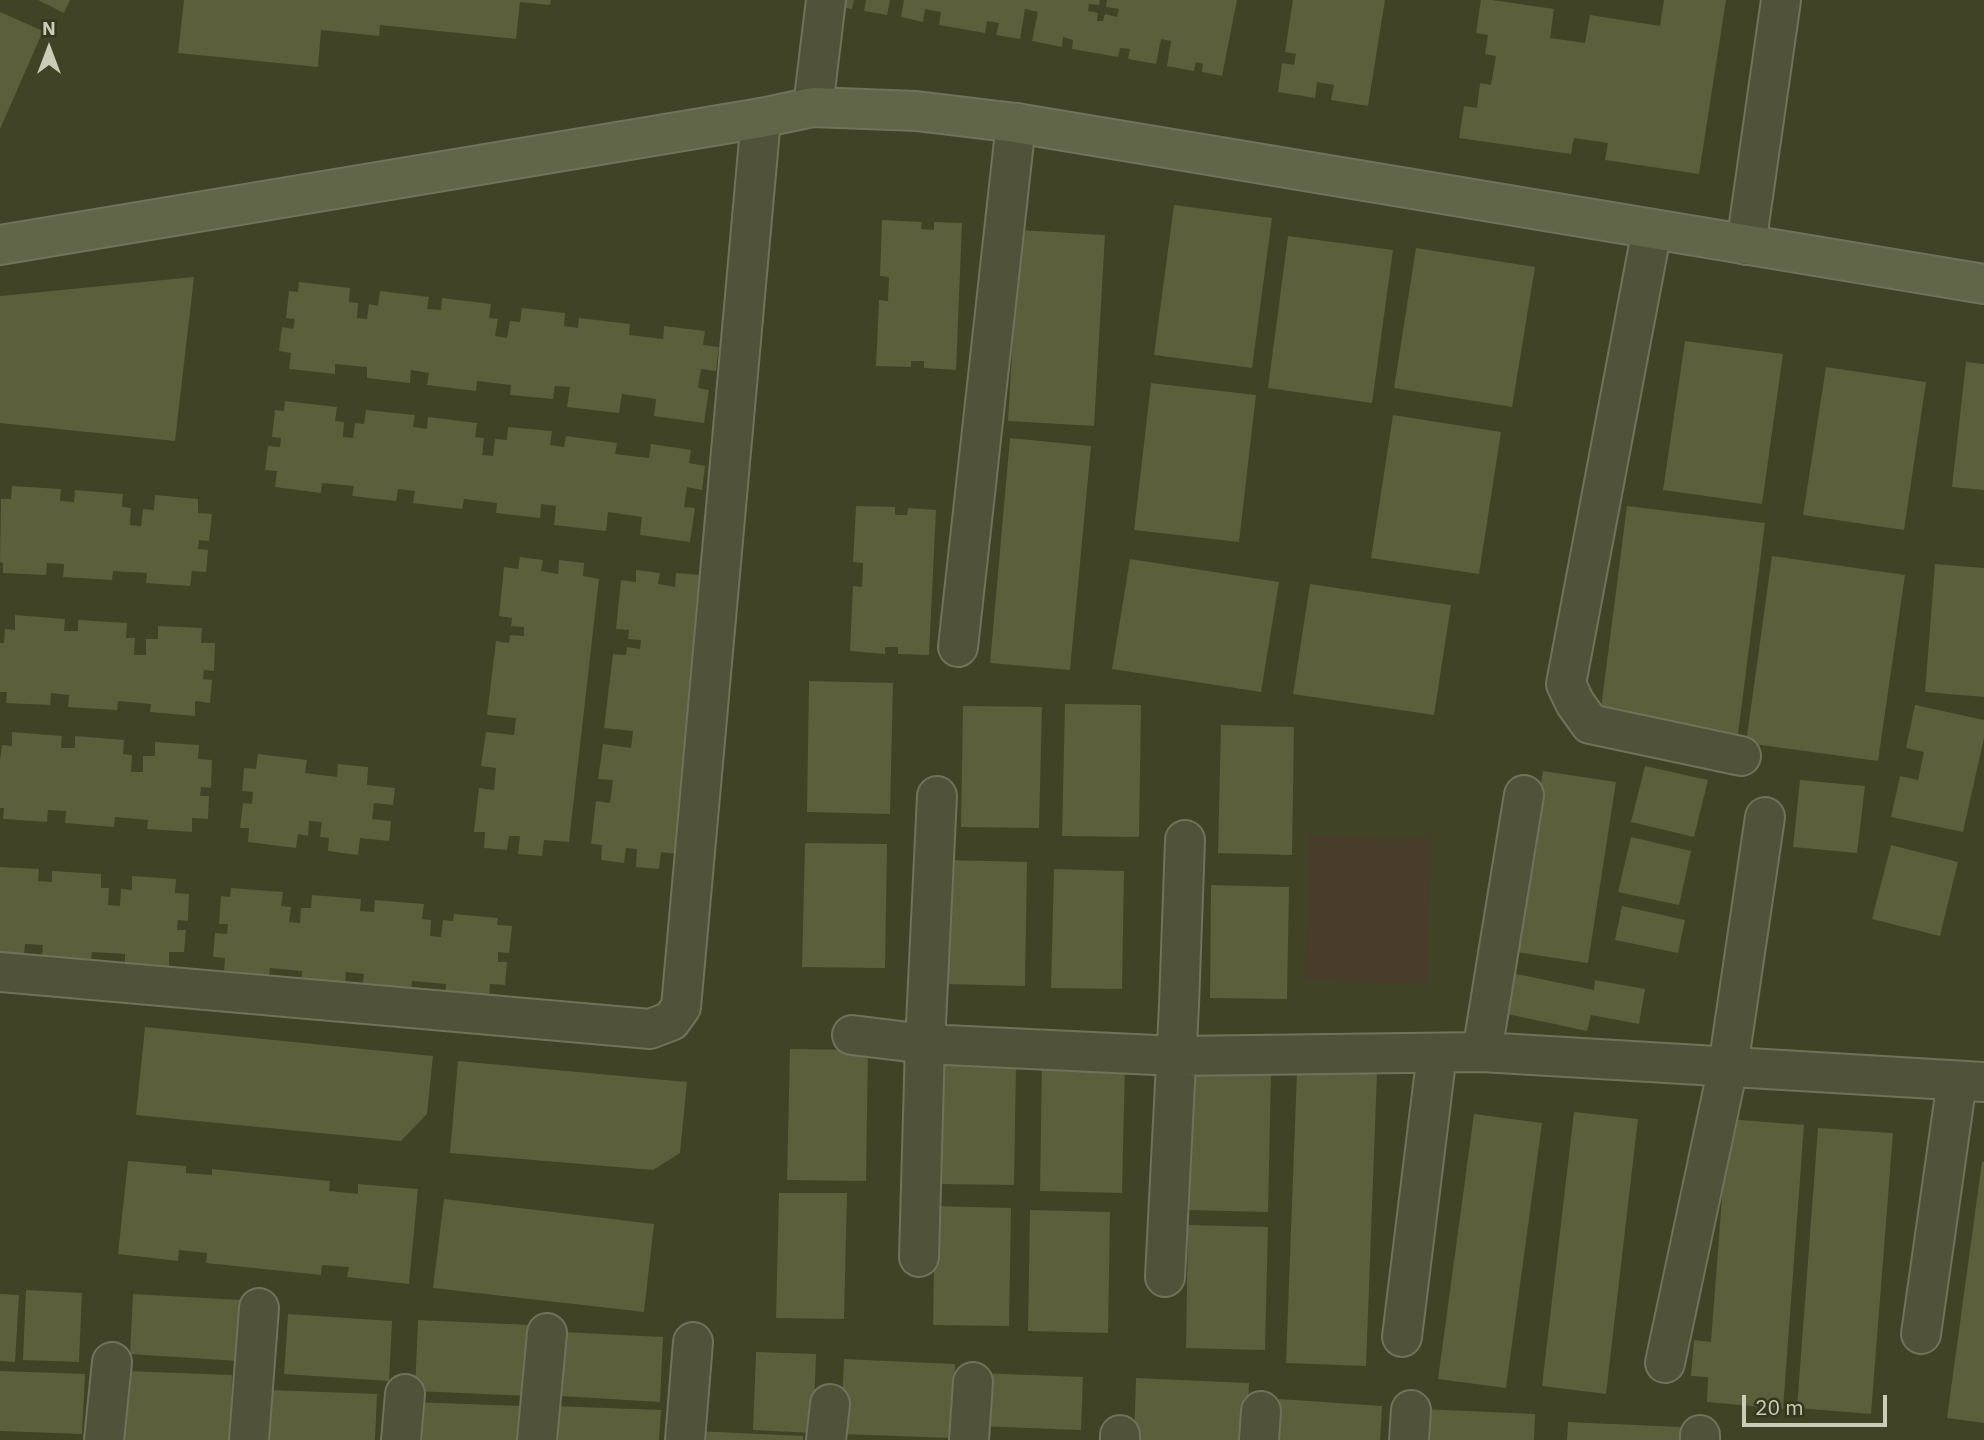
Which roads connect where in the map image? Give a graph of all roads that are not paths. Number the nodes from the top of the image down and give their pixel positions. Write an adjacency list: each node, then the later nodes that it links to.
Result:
1 (826, 0): 3 (street)
2 (1782, 0): 8 (street)
3 (813, 107): 4 (street); 5 (street)
4 (761, 118): 7 (street); 16 (street)
5 (1016, 123): 6 (street); 10 (street)
6 (1652, 229): 8 (street); 11 (street)
7 (0, 245)
8 (1746, 245): 9 (street)
9 (1984, 284)
10 (958, 648)
11 (1741, 755)
12 (1524, 795): 19 (street)
13 (937, 796): 18 (street)
14 (1766, 817): 22 (street)
15 (1185, 840): 21 (street)
16 (0, 972)
17 (852, 1035): 18 (street)
18 (925, 1044): 21 (street); 24 (street)
19 (1482, 1052): 20 (street); 22 (street)
20 (1437, 1053): 21 (street); 29 (street)
21 (1176, 1056): 25 (street)
22 (1728, 1067): 23 (street); 32 (street)
23 (1971, 1082): 28 (street)
24 (919, 1257)
25 (1165, 1278)
26 (259, 1308): 36 (street)
27 (547, 1333): 38 (street)
28 (1921, 1334)
29 (1402, 1337)
30 (693, 1342): 39 (street)
31 (112, 1362): 35 (street)
32 (1665, 1363)
33 (973, 1382): 40 (street)
34 (405, 1394): 37 (street)
35 (104, 1440)
36 (248, 1440)
37 (401, 1440)
38 (537, 1440)
39 (685, 1440)
40 (969, 1440)

